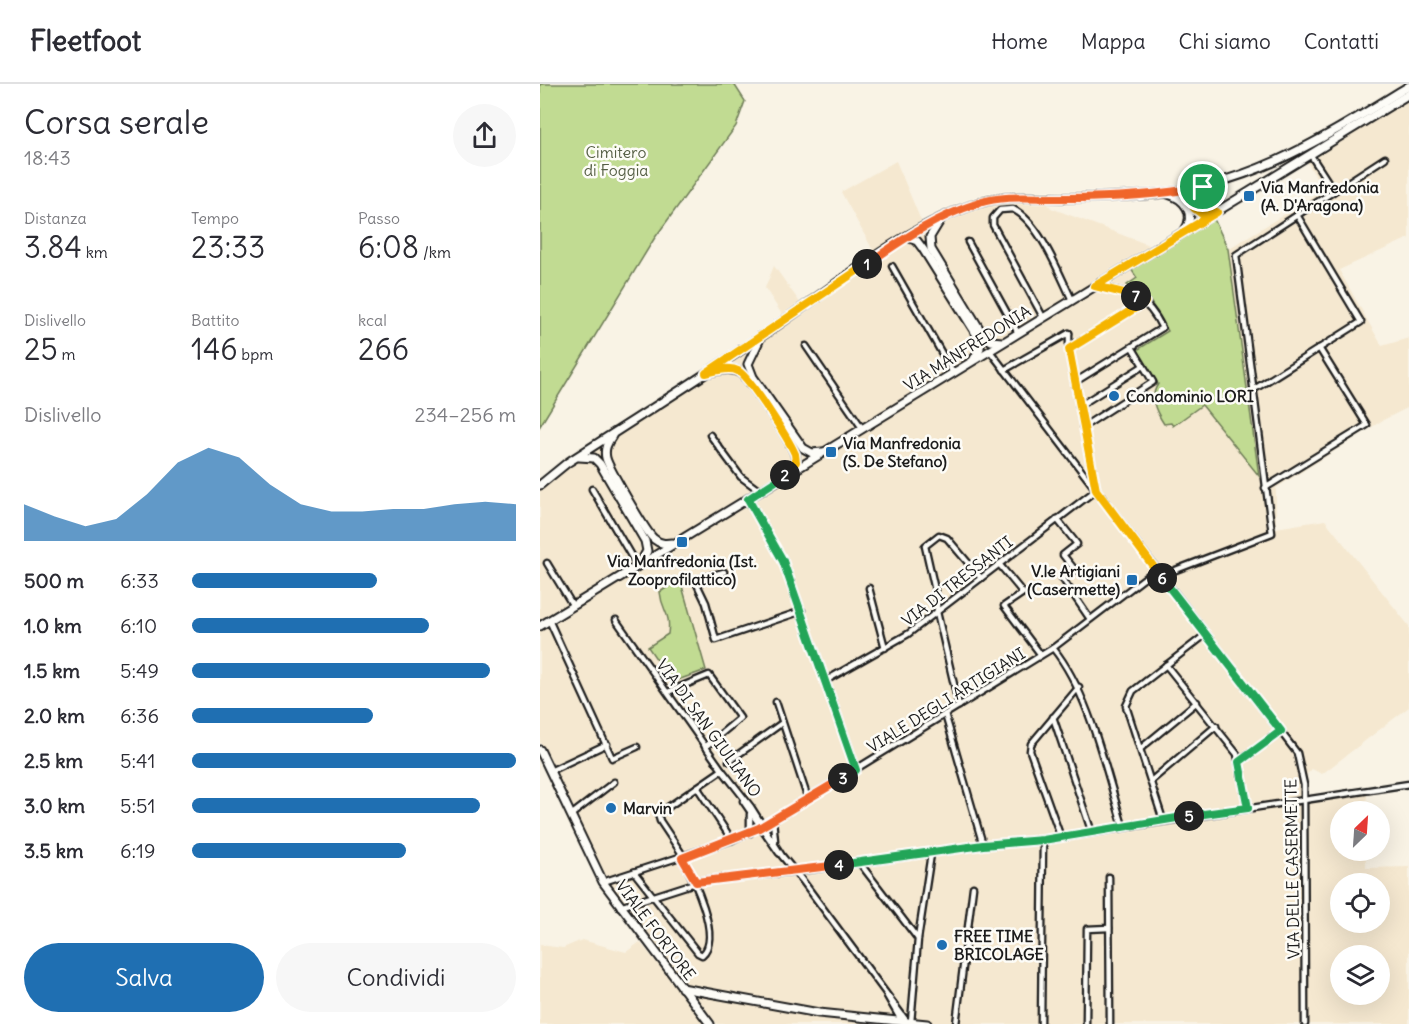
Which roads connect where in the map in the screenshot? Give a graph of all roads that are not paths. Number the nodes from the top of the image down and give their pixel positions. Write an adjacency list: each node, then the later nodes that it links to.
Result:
1 (1409, 86): 5 (main road)
2 (1409, 94): 3 (main road, VIA MANFREDONIA)
3 (1310, 154): 6 (street); 8 (main road, VIA MANFREDONIA)
4 (1386, 158): 6 (street)
5 (1203, 187): 7 (main road); 8 (main road)
6 (1334, 191): 10 (street)
7 (1164, 193): 9 (main road); 11 (main road)
8 (1217, 212): 11 (main road, VIA MANFREDONIA)
9 (945, 215): 12 (main road); 21 (main road)
10 (1298, 215): 24 (street); 33 (street)
11 (1181, 234): 15 (main road, VIA MANFREDONIA)
12 (907, 237): 20 (main road); 27 (main road)
13 (968, 242): 19 (street)
14 (892, 266): 31 (street)
15 (1095, 286): 16 (main road, VIA MANFREDONIA); 17 (street)
16 (1072, 300): 18 (main road, VIA MANFREDONIA); 18 (street)
17 (1145, 302): 23 (street); 25 (street)
18 (1043, 318): 19 (main road, VIA MANFREDONIA)
19 (1018, 333): 21 (main road, VIA MANFREDONIA)
20 (762, 336): 30 (main road); 39 (main road)
21 (1003, 342): 26 (main road, VIA MANFREDONIA)
22 (806, 346): 36 (street)
23 (1132, 347): 28 (street); 32 (street)
24 (1319, 348): 33 (street); 43 (street)
25 (1069, 349): 29 (street); 32 (street)
26 (990, 351): 27 (main road, VIA MANFREDONIA); 29 (street, VIA DELLE CASERMETTE)
27 (972, 361): 31 (main road, VIA MANFREDONIA)
28 (1143, 366): 34 (street); 35 (street)
29 (1004, 370): 45 (street, VIA DELLE CASERMETTE)
30 (706, 373): 37 (main road); 41 (main road)
31 (953, 373): 36 (main road, VIA MANFREDONIA)
32 (1075, 382): 34 (street)
33 (1253, 390): 43 (street)
34 (1079, 406): 35 (street)
35 (1083, 427): 45 (street)
36 (862, 429): 39 (main road, VIA MANFREDONIA)
37 (614, 434): 40 (main road); 49 (main road)
38 (710, 435): 46 (street)
39 (826, 451): 41 (main road, VIA MANFREDONIA)
40 (576, 458): 42 (main road); 52 (main road)
41 (783, 477): 46 (main road, VIA MANFREDONIA)
42 (540, 485)
43 (1265, 488): 55 (street)
44 (592, 489): 52 (street)
45 (1096, 490): 48 (street, VIA DI TRESSANTI); 53 (street, VIA DELLE CASERMETTE)
46 (760, 491): 47 (main road, VIA MANFREDONIA)
47 (748, 499): 49 (main road, VIA MANFREDONIA); 59 (street)
48 (1057, 519): 51 (street, VIA DI TRESSANTI); 61 (street)
49 (676, 543): 52 (main road, VIA MANFREDONIA)
50 (547, 563): 58 (street)
51 (999, 564): 56 (street, VIA DI TRESSANTI); 68 (street)
52 (637, 566): 58 (main road, VIA MANFREDONIA)
53 (1155, 570): 55 (street, VIA DELLE CASERMETTE); 61 (street, VIALE DEGLI ARTIGIANI)
54 (724, 572): 59 (street)
55 (1160, 576): 65 (street, VIA DELLE CASERMETTE)
56 (981, 578): 60 (street, VIA DI TRESSANTI); 60 (street)
57 (869, 588): 66 (street)
58 (573, 606): 62 (main road, VIA MANFREDONIA)
59 (802, 611): 70 (street)
60 (937, 612): 66 (street, VIA DI TRESSANTI); 75 (street)
61 (1090, 619): 67 (street, VIALE DEGLI ARTIGIANI)
62 (549, 620): 64 (main road, VIA MANFREDONIA); 81 (street)
63 (616, 620): 72 (street, VIA DI SAN GIULIANO)
64 (540, 626)
65 (1205, 635): 69 (street); 80 (street, VIA DELLE CASERMETTE)
66 (885, 648): 70 (street, VIA DI TRESSANTI)
67 (1053, 648): 68 (street, VIALE DEGLI ARTIGIANI); 71 (street)
68 (1041, 655): 75 (street, VIALE DEGLI ARTIGIANI)
69 (1166, 666): 74 (street); 84 (street)
70 (825, 681): 89 (street)
71 (1079, 687): 77 (street); 103 (street)
72 (668, 692): 83 (street, VIA DI SAN GIULIANO); 83 (street)
73 (776, 702): 78 (street)
74 (1197, 702): 79 (street); 84 (street)
75 (959, 706): 76 (street, VIALE DEGLI ARTIGIANI)
76 (945, 714): 89 (street, VIALE DEGLI ARTIGIANI); 111 (street)
77 (1053, 717): 105 (street); 107 (street)
78 (782, 723): 86 (street); 96 (street)
79 (1216, 726): 87 (street); 91 (street)
80 (1281, 731): 87 (street); 97 (street, VIA DELLE CASERMETTE)
81 (607, 744): 82 (street); 90 (street)
82 (637, 747)
83 (705, 747): 88 (street, VIA DI SAN GIULIANO)
84 (1140, 748): 91 (street)
85 (540, 750): 90 (main road, VIALE FORTORE)
86 (729, 762)
87 (1239, 762): 98 (street)
88 (722, 770): 94 (street); 95 (street, VIA DI SAN GIULIANO)
89 (856, 770): 96 (street, VIALE DEGLI ARTIGIANI)
90 (550, 771): 100 (main road, VIALE FORTORE)
91 (1151, 781): 102 (street)
92 (614, 782): 100 (street)
93 (1409, 784): 97 (street)
94 (697, 787): 108 (street); 114 (street)
95 (742, 798): 99 (street); 104 (street, VIA DI SAN GIULIANO)
96 (808, 799): 101 (street, VIALE DEGLI ARTIGIANI)
97 (1304, 799): 98 (street); 136 (street, VIA DELLE CASERMETTE)
98 (1248, 808): 102 (street)
99 (750, 814): 104 (street); 106 (street)
100 (571, 815): 119 (main road, VIALE FORTORE)
101 (774, 820): 104 (street, VIALE DEGLI ARTIGIANI); 110 (street)
102 (1163, 820): 103 (street)
103 (1123, 826): 105 (street)
104 (761, 827): 106 (street, VIALE DEGLI ARTIGIANI); 110 (street, VIA DI SAN GIULIANO); 113 (street)
105 (1091, 830): 107 (street)
106 (750, 833): 108 (street, VIALE DEGLI ARTIGIANI)
107 (1060, 835): 109 (street)
108 (732, 840): 114 (street, VIALE DEGLI ARTIGIANI)
109 (1043, 840): 111 (street); 133 (street)
110 (776, 844): 113 (street, VIA DI SAN GIULIANO)
111 (983, 845): 112 (street)
112 (931, 854): 115 (street); 125 (street)
113 (782, 856): 116 (street, VIA DI SAN GIULIANO)
114 (683, 857): 117 (street, VIALE DEGLI ARTIGIANI); 120 (street)
115 (859, 862): 116 (street); 125 (street)
116 (793, 871): 120 (street); 127 (street, VIA DI SAN GIULIANO)
117 (634, 872): 119 (street, VIALE DEGLI ARTIGIANI); 122 (street)
118 (1109, 877): 124 (street)
119 (603, 882): 123 (main road, VIALE FORTORE)
120 (696, 882): 122 (street); 122 (street)
121 (973, 887): 132 (street)
122 (651, 897): 123 (street)
123 (620, 907): 126 (main road, VIALE FORTORE)
124 (1109, 928): 134 (street); 135 (street)
125 (918, 939): 130 (street)
126 (682, 988): 129 (main road); 131 (main road, VIALE FORTORE)
127 (885, 991): 128 (street); 130 (street, VIA DI SAN GIULIANO)
128 (892, 1008): 129 (street); 130 (street)
129 (890, 1020): 130 (main road)
130 (912, 1023)
131 (711, 1024)
132 (956, 1024)
133 (1041, 1024)
134 (1086, 1024)
135 (1110, 1024)
136 (1305, 1024)

